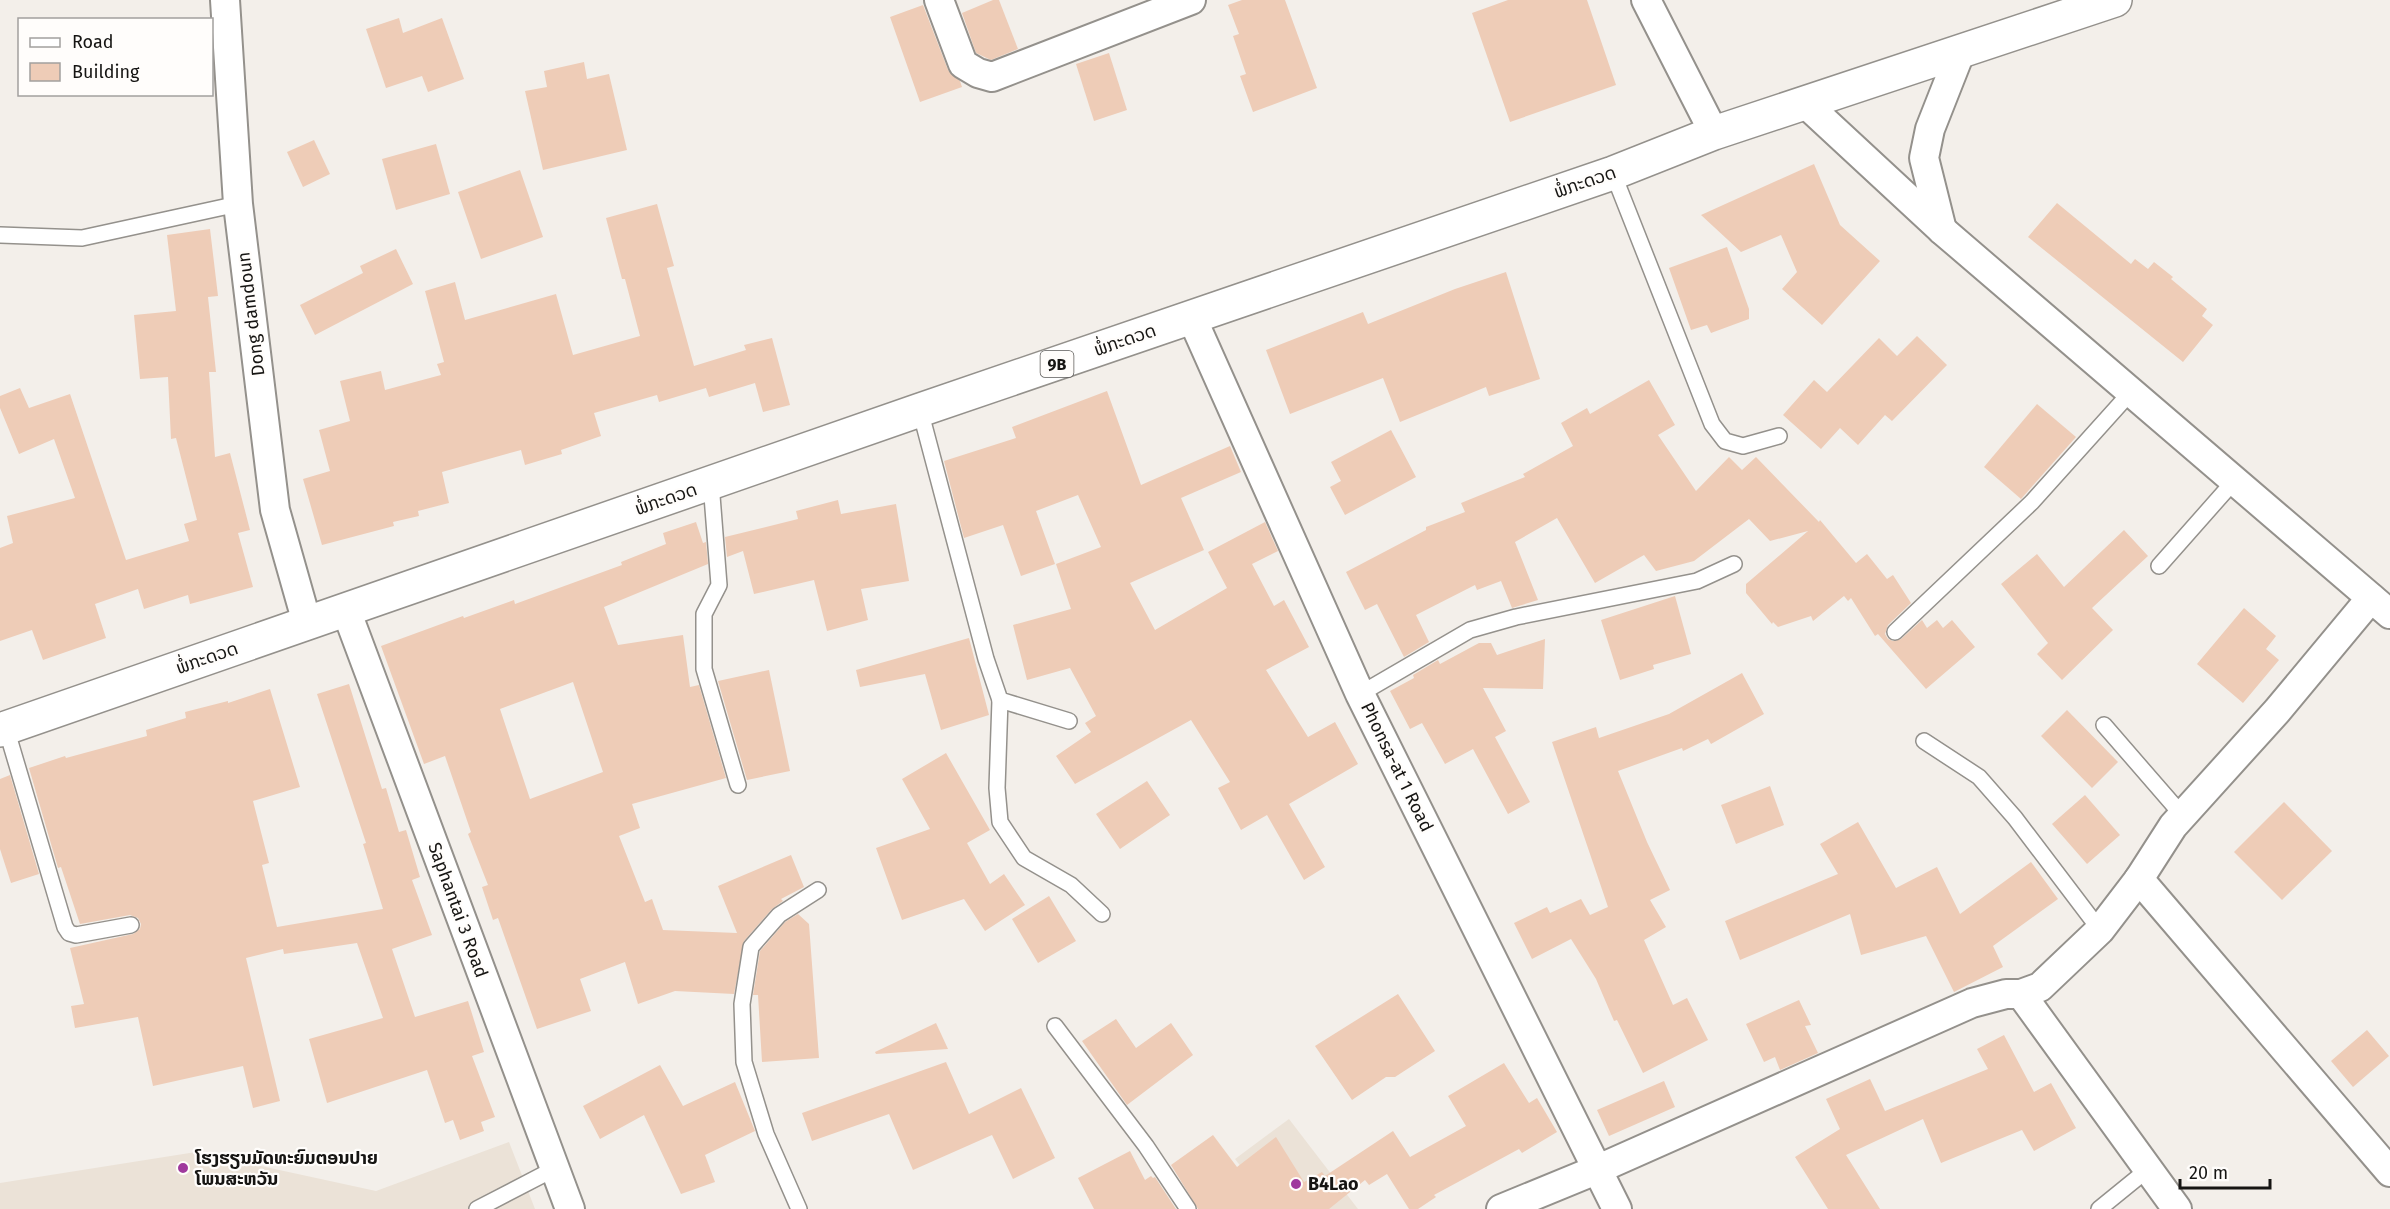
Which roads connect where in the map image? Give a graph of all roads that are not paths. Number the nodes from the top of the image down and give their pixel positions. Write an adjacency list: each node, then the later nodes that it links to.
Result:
1 (225, 0): 10 (street, Dong damdoun)
2 (939, 0): 3 (street)
3 (1191, 0)
4 (1646, 0): 8 (street)
5 (2115, 0): 6 (main road, ພໍ່ກະດວດ / 9B)
6 (1960, 53): 7 (main road, ພໍ່ກະດວດ / 9B); 11 (street)
7 (1806, 104): 8 (main road, ພໍ່ກະດວດ / 9B); 11 (street)
8 (1714, 133): 9 (main road, ພໍ່ກະດວດ / 9B)
9 (1612, 173): 13 (main road, ພໍ່ກະດວດ / 9B); 16 (lane)
10 (238, 204): 12 (lane); 23 (street, Dong damdoun)
11 (1942, 230): 14 (street)
12 (0, 235)
13 (1192, 318): 15 (main road, ພໍ່ກະດວດ / 9B); 25 (street, Phonsa-at 1 Road)
14 (2130, 393): 17 (street); 24 (lane)
15 (920, 410): 18 (main road, ພໍ່ກະດວດ / 9B); 26 (lane)
16 (1779, 436)
17 (2235, 480): 20 (lane); 21 (street)
18 (711, 483): 22 (main road, ພໍ່ກະດວດ / 9B); 31 (lane)
19 (1734, 564): 25 (lane)
20 (2159, 566)
21 (2380, 606): 32 (street)
22 (346, 610): 23 (main road, ພໍ່ກະດວດ / 9B); 40 (street, Saphantai 3 Road)
23 (308, 623): 29 (main road, ພໍ່ກະດວດ / 9B)
24 (1895, 632)
25 (1360, 694): 41 (street, Phonsa-at 1 Road)
26 (1000, 700): 27 (lane); 35 (lane)
27 (1069, 721)
28 (2104, 725): 32 (lane)
29 (3, 729): 36 (lane)
30 (1924, 741): 37 (lane)
31 (738, 785)
32 (2183, 816): 33 (street)
33 (2139, 879): 37 (street); 43 (street)
34 (818, 890): 46 (lane)
35 (1102, 914)
36 (131, 925)
37 (2100, 930): 38 (street)
38 (2020, 994): 41 (street); 42 (street)
39 (1056, 1026): 47 (lane)
40 (554, 1169): 44 (lane); 45 (street, Saphantai 3 Road)
41 (1596, 1170): 48 (street); 49 (street, Phonsa-at 1 Road)
42 (2147, 1170): 50 (lane); 51 (street)
43 (2390, 1172)
44 (477, 1209)
45 (570, 1209)
46 (799, 1209)
47 (1188, 1209)
48 (1501, 1209)
49 (1617, 1209)
50 (2098, 1209)
51 (2177, 1209)

